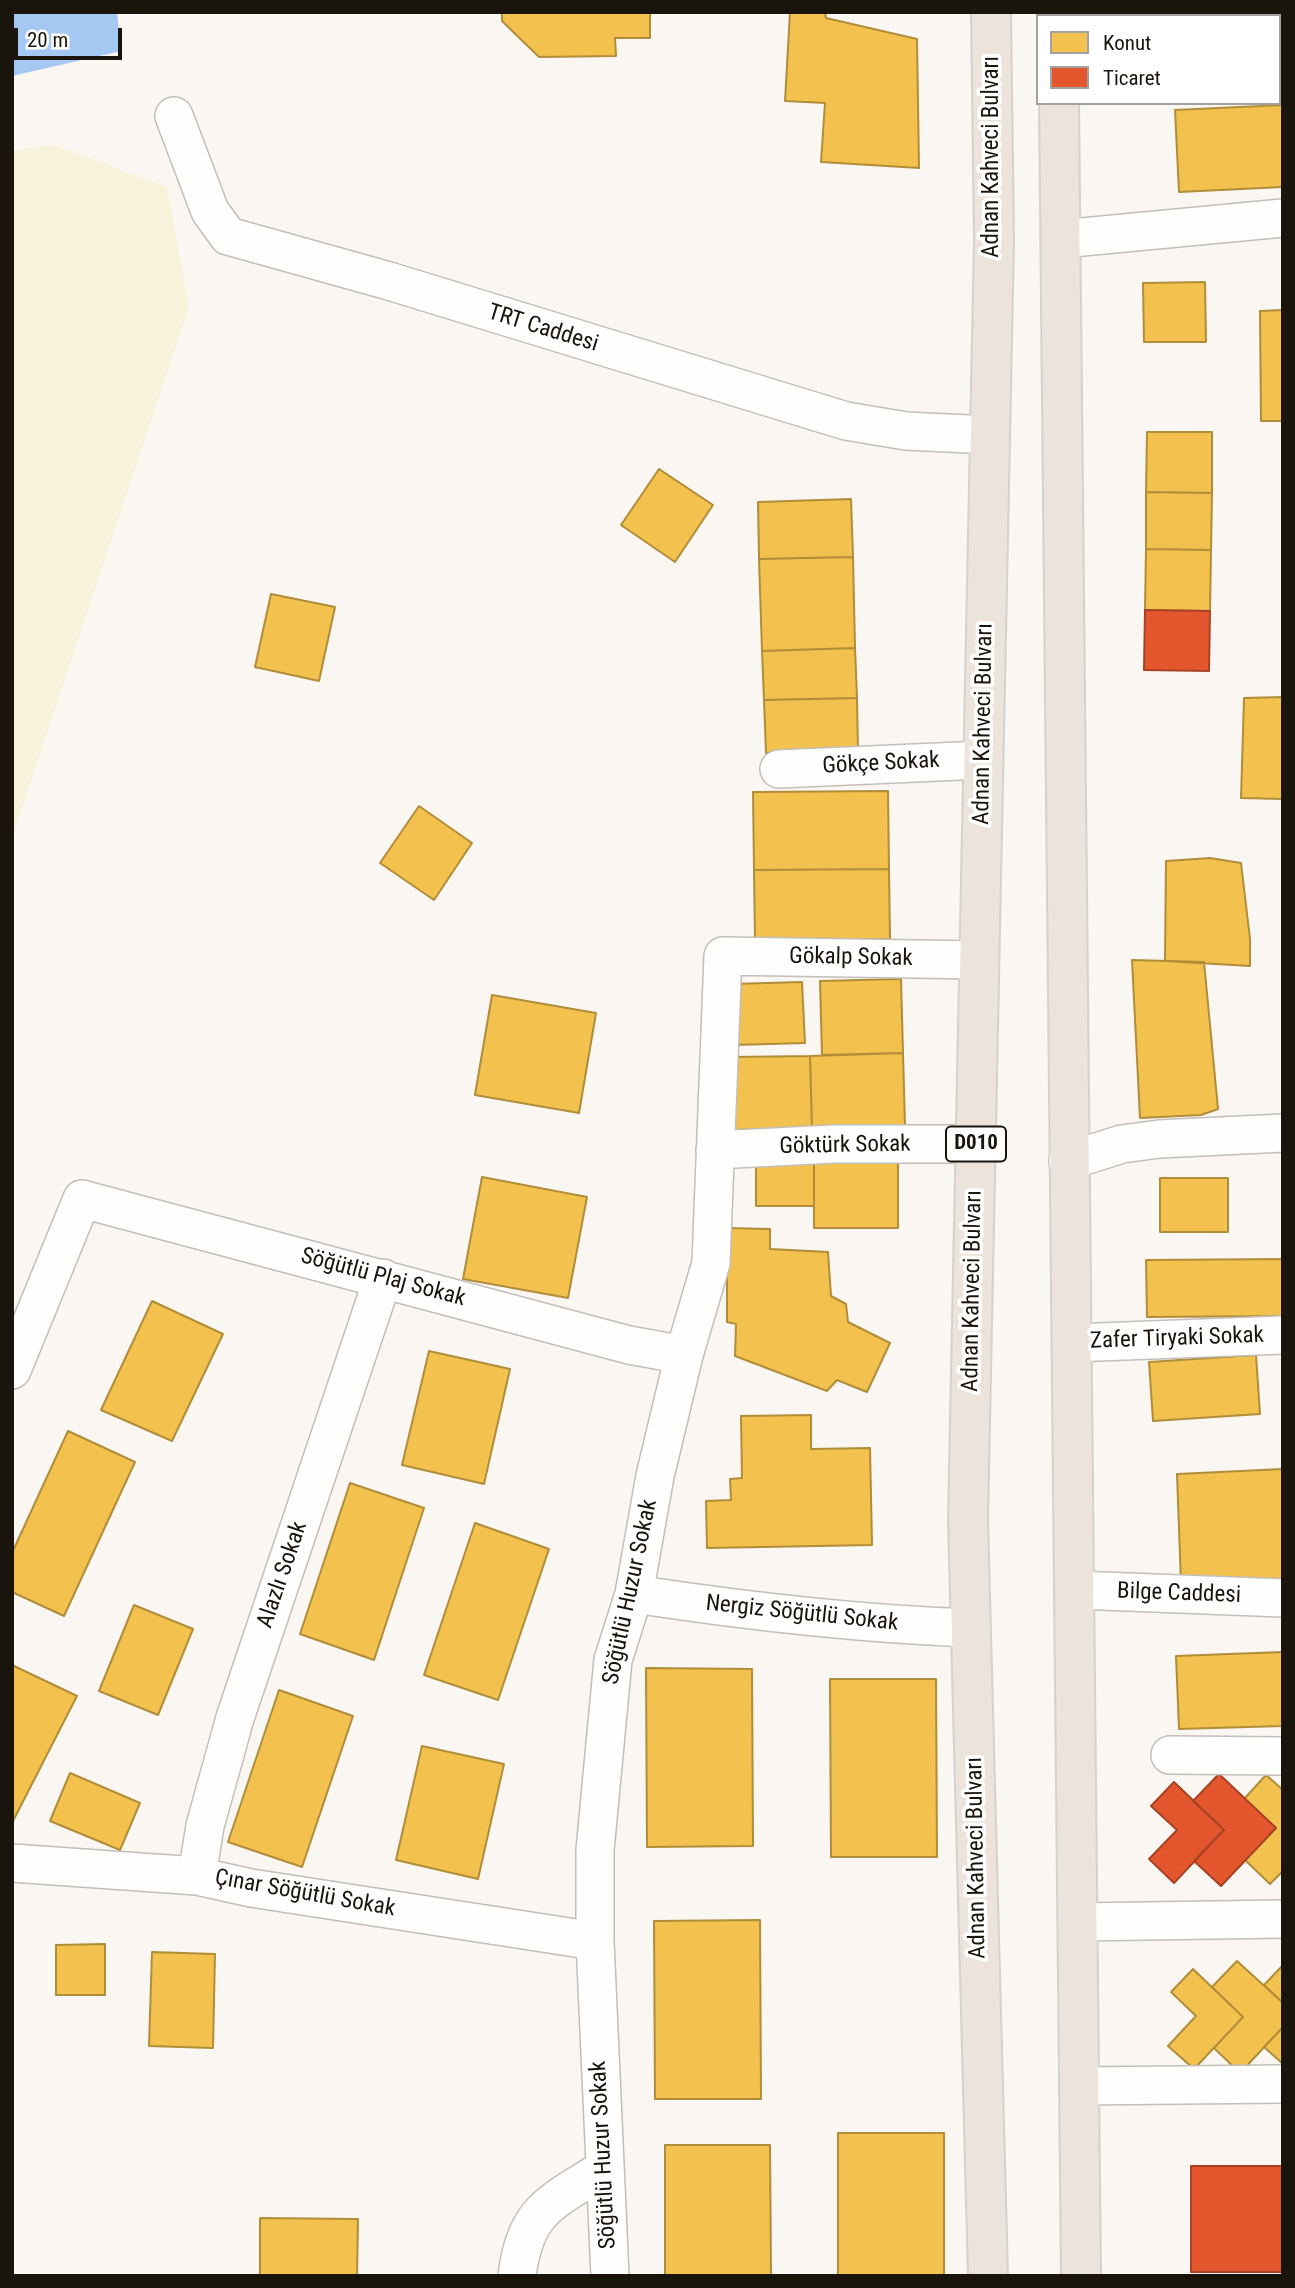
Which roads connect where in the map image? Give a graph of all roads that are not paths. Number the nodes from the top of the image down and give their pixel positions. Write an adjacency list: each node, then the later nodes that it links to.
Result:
1 (991, 12): 6 (highway, Adnan Kahveci Bulvarı / D010)
2 (1059, 105): 5 (highway)
3 (174, 116): 6 (street, TRT Caddesi)
4 (1283, 218): 5 (street)
5 (1061, 239): 14 (highway)
6 (990, 435): 7 (highway, Adnan Kahveci Bulvarı / D010)
7 (984, 760): 8 (street, Gökçe Sokak); 10 (highway, Adnan Kahveci Bulvarı / D010)
8 (779, 769)
9 (723, 956): 10 (street, Gökalp Sokak); 13 (street, Söğütlü Huzur Sokak)
10 (980, 960): 12 (highway, Adnan Kahveci Bulvarı / D010)
11 (1283, 1133): 14 (street)
12 (976, 1144): 13 (street, Göktürk Sokak); 23 (highway, Adnan Kahveci Bulvarı / D010)
13 (715, 1150): 18 (street, Söğütlü Huzur Sokak)
14 (1068, 1161): 17 (highway)
15 (383, 1278): 18 (street, Söğütlü Plaj Sokak); 19 (street, Söğütlü Plaj Sokak); 27 (street, Alazlı Sokak)
16 (1283, 1335): 17 (street, Zafer Tiryaki Sokak)
17 (1072, 1343): 20 (highway)
18 (684, 1355): 21 (street, Söğütlü Huzur Sokak)
19 (12, 1370)
20 (1076, 1590): 22 (street, Bilge Caddesi); 29 (highway)
21 (634, 1594): 23 (street, Nergiz Söğütlü Sokak); 30 (street, Söğütlü Huzur Sokak)
22 (1283, 1598)
23 (971, 1628): 36 (highway, Adnan Kahveci Bulvarı / D010)
24 (1170, 1755): 25 (street)
25 (1283, 1756)
26 (12, 1863): 27 (street, Çınar Söğütlü Sokak)
27 (197, 1875): 30 (street, Çınar Söğütlü Sokak)
28 (1283, 1919): 29 (street)
29 (1077, 1922): 32 (highway)
30 (595, 1941): 33 (street, Söğütlü Huzur Sokak)
31 (1283, 2084): 32 (street)
32 (1079, 2086): 37 (highway)
33 (604, 2169): 34 (street); 35 (street, Söğütlü Huzur Sokak)
34 (517, 2276)
35 (610, 2276)
36 (988, 2276)
37 (1081, 2276)

